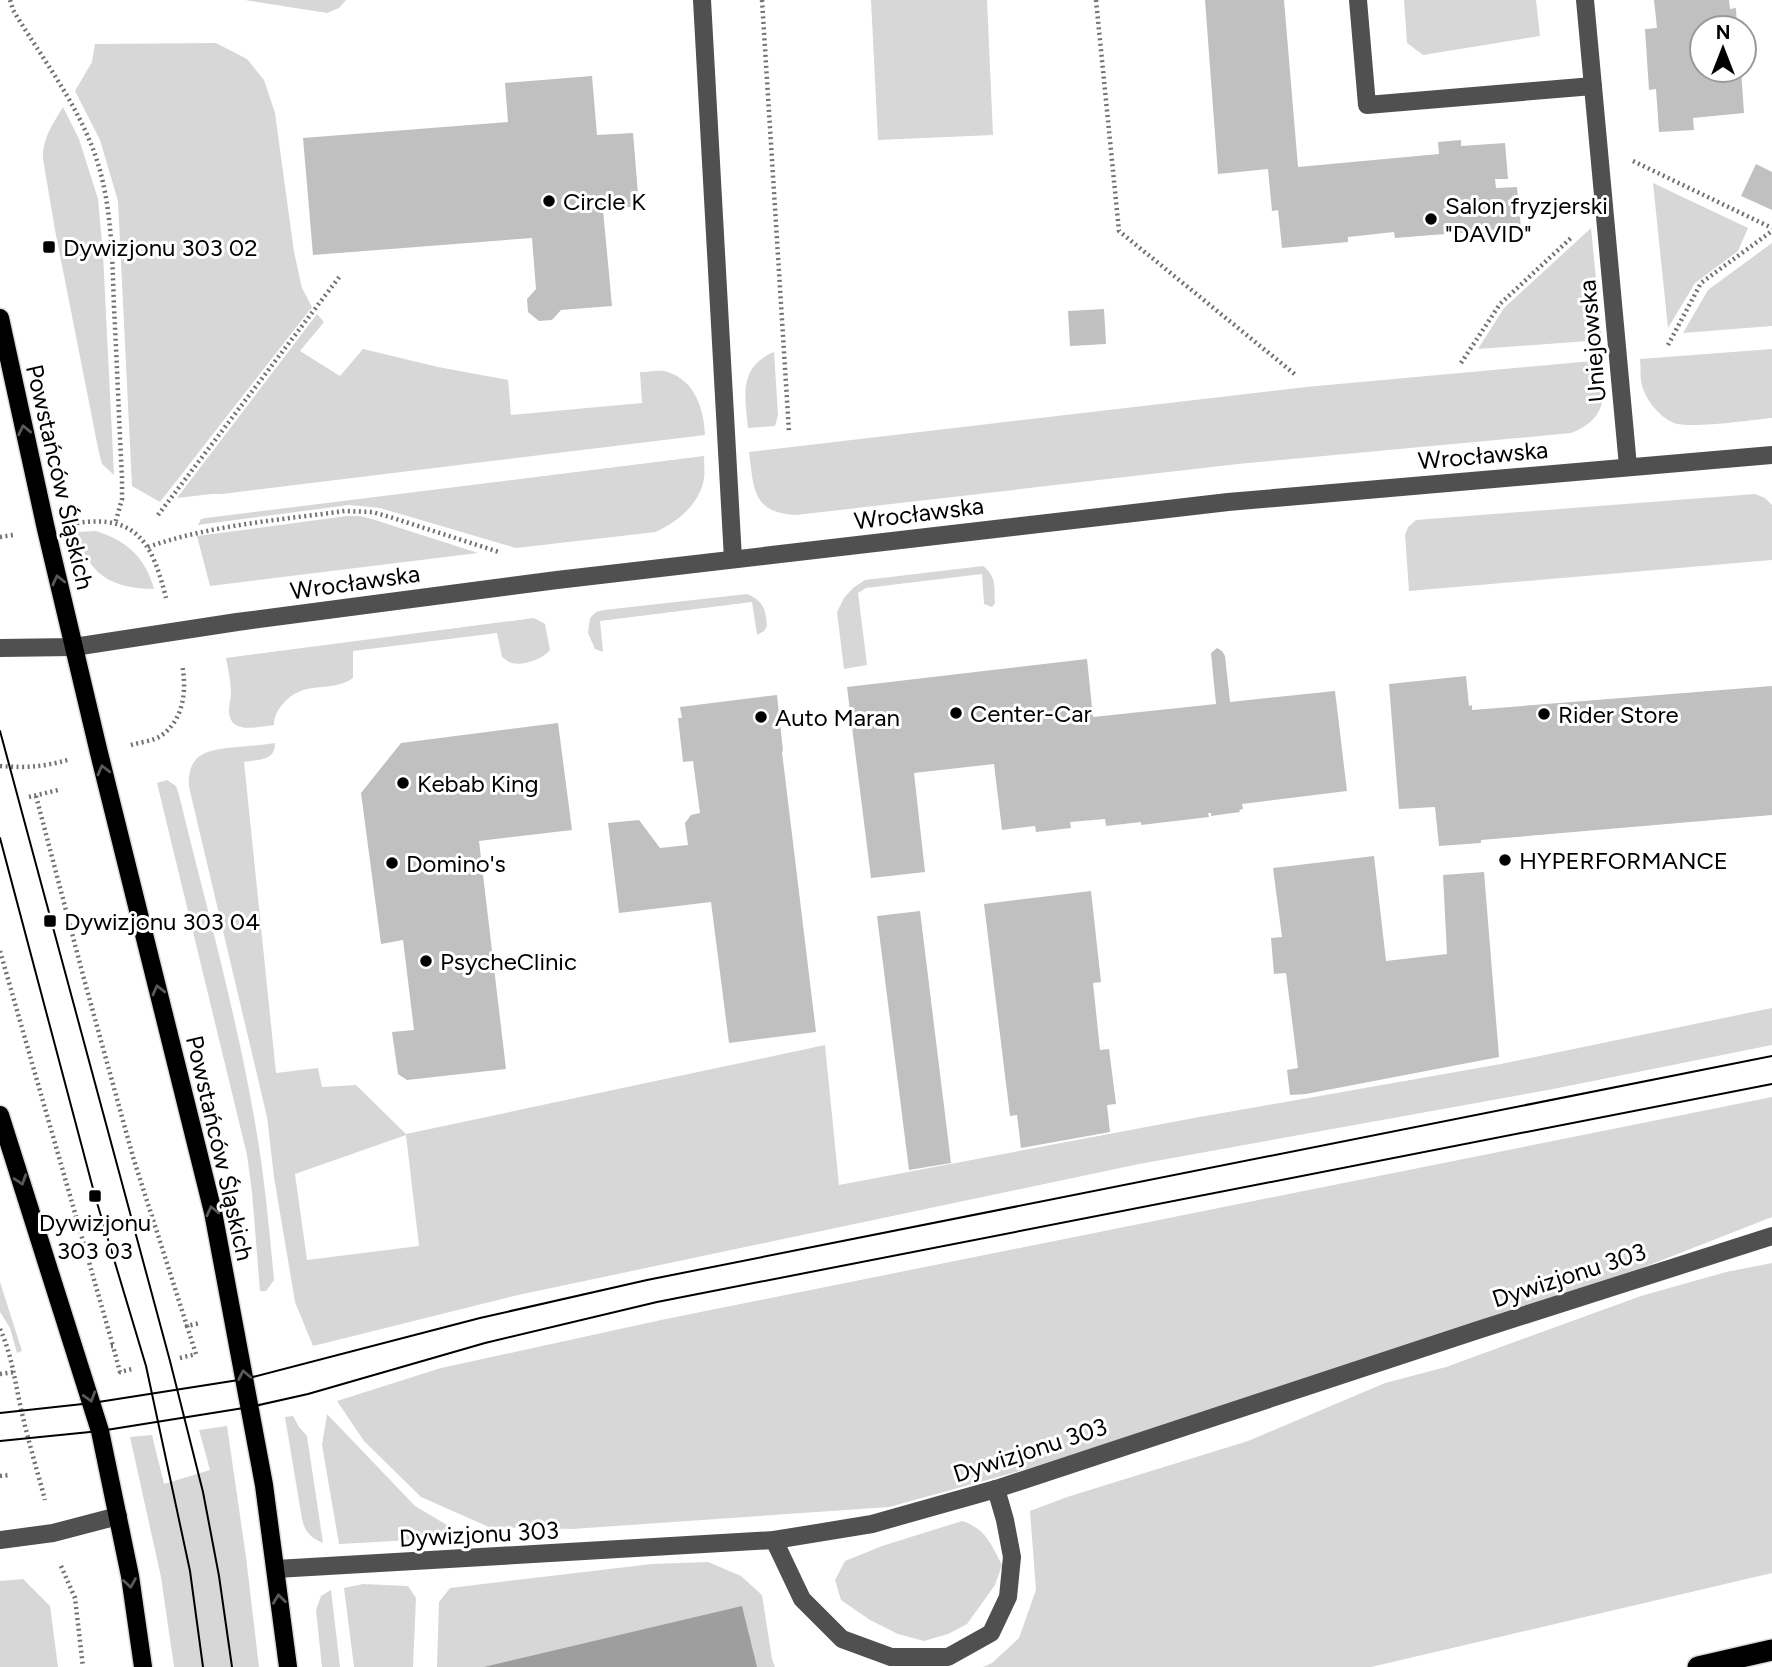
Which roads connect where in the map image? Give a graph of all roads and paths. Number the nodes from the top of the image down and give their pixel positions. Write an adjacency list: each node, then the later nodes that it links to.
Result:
1 (10, 0): 21 (path)
2 (702, 0): 23 (street)
3 (762, 0): 16 (path)
4 (1096, 0): 15 (path)
5 (1358, 0): 7 (street)
6 (1585, 0): 7 (street, Uniejowska)
7 (1592, 86): 8 (street, Uniejowska)
8 (1598, 144): 9 (street, Uniejowska); 10 (path)
9 (1604, 208): 14 (path); 18 (street, Uniejowska)
10 (1772, 229): 13 (path)
11 (340, 276): 19 (path)
12 (0, 318): 26 (main road, Powstańców Śląskich, one-way to 12)
13 (1668, 345)
14 (1461, 363)
15 (1297, 376)
16 (789, 432)
17 (1772, 455): 18 (street, Wrocławska)
18 (1628, 466): 23 (street, Wrocławska)
19 (158, 516)
20 (71, 524): 21 (path)
21 (115, 524): 22 (path)
22 (148, 547): 24 (path); 25 (path)
23 (733, 559): 24 (street, Wrocławska)
24 (557, 580): 26 (street, Wrocławska)
25 (165, 594)
26 (74, 647): 27 (street); 52 (main road, Powstańców Śląskich, one-way to 26)
27 (0, 648)
28 (183, 668): 29 (path)
29 (146, 741)
30 (0, 766): 31 (path)
31 (46, 766)
32 (58, 790): 33 (path)
33 (37, 796): 34 (path); 39 (path)
34 (29, 797)
35 (0, 951): 41 (path)
36 (0, 1115): 49 (main road, one-way to 49)
37 (1772, 1236): 48 (street, Dywizjonu 303)
38 (205, 1321): 39 (path)
39 (187, 1326): 43 (path)
40 (0, 1329): 45 (path)
41 (113, 1346): 42 (path); 44 (path)
42 (100, 1349)
43 (180, 1358)
44 (132, 1369)
45 (0, 1374)
46 (9, 1475): 47 (path)
47 (0, 1476)
48 (996, 1489): 51 (street, Dywizjonu 303); 51 (street)
49 (118, 1516): 50 (street); 54 (main road, one-way to 54)
50 (0, 1540)
51 (774, 1540): 52 (street, Dywizjonu 303)
52 (276, 1569): 55 (main road, Powstańców Śląskich, one-way to 52)
53 (1772, 1650): 56 (highway)
54 (143, 1667)
55 (288, 1667)
56 (1698, 1667)

